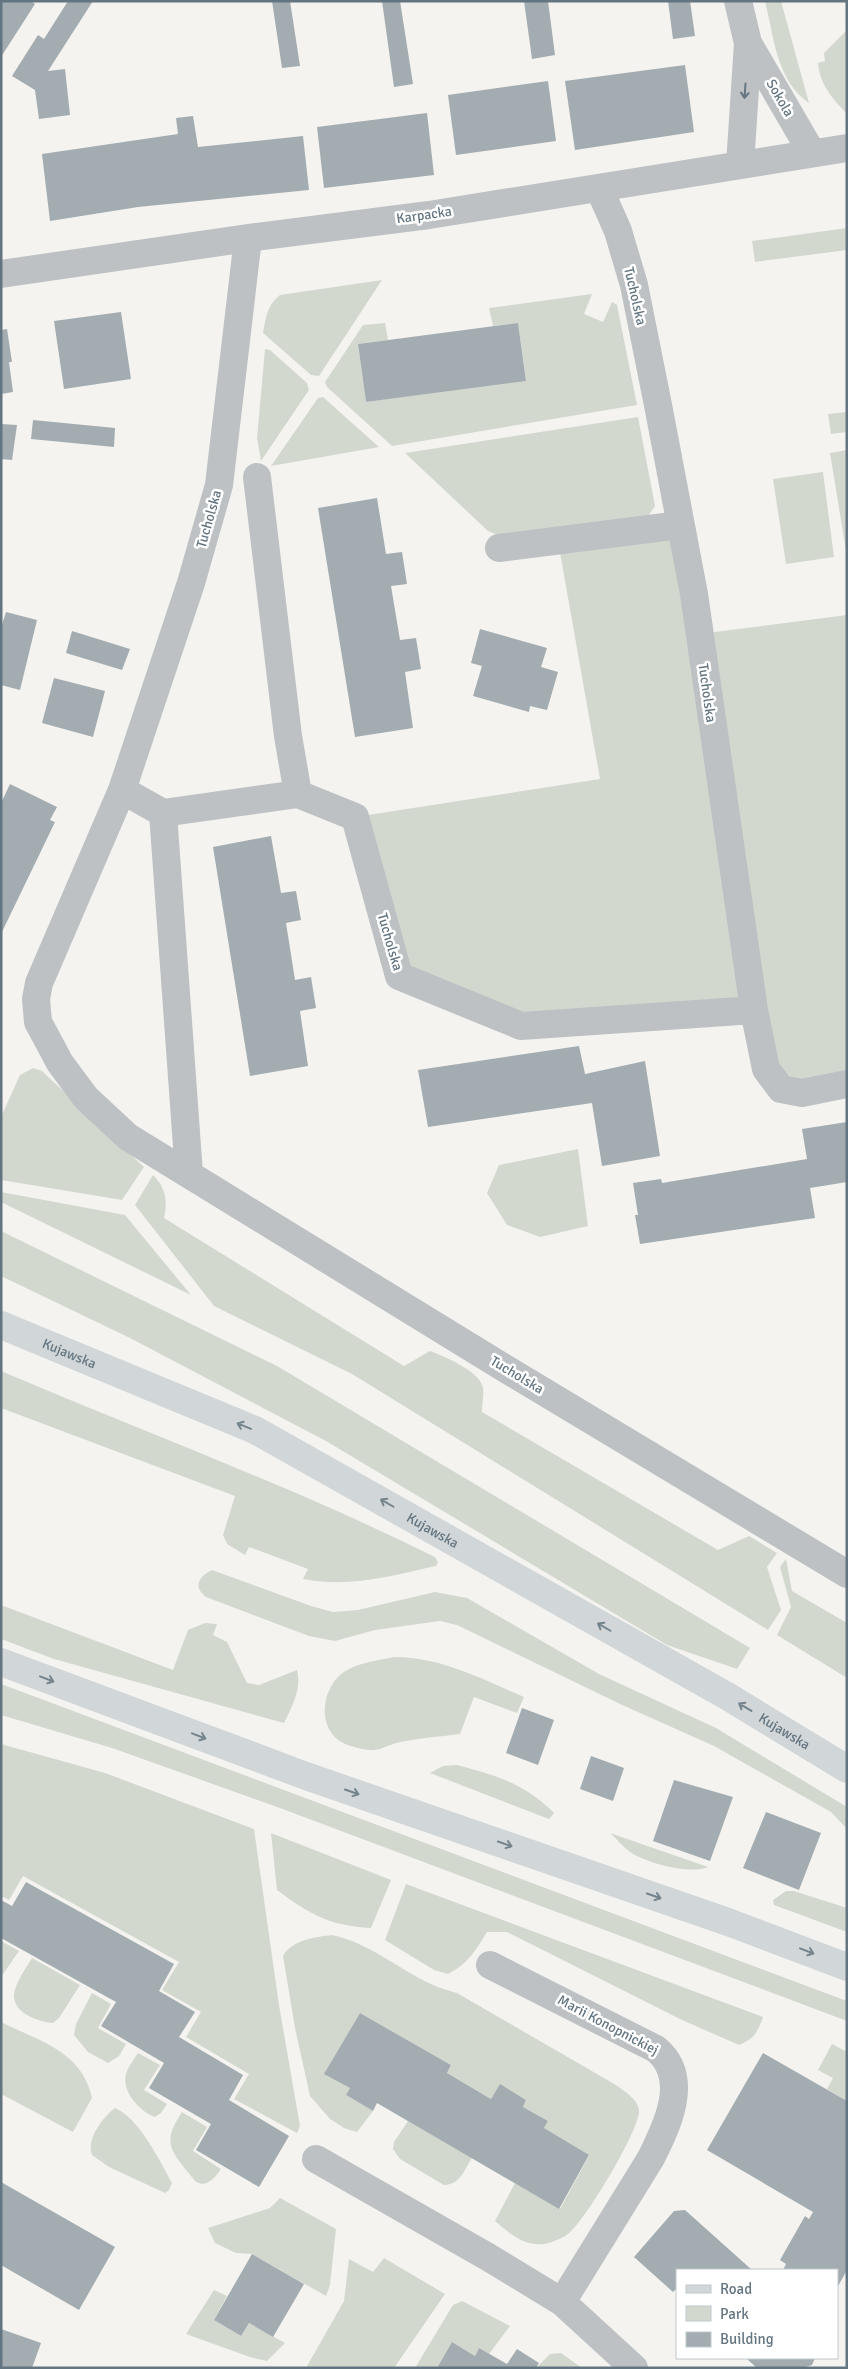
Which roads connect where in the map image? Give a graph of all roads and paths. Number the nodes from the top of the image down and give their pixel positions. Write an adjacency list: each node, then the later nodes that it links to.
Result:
1 (738, 1): 2 (street, Sokola)
2 (748, 43): 4 (street, Sokola); 5 (street, Sokola, one-way to 5)
3 (847, 148): 4 (street, Karpacka)
4 (812, 153): 5 (street, Karpacka)
5 (740, 165): 6 (street, Karpacka)
6 (599, 188): 7 (street, Karpacka); 10 (street, Tucholska)
7 (248, 238): 8 (street, Karpacka); 12 (street, Tucholska)
8 (1, 274)
9 (257, 477): 13 (street)
10 (680, 526): 11 (street); 15 (street, Tucholska)
11 (499, 548)
12 (122, 790): 14 (street); 17 (street, Tucholska)
13 (298, 794): 14 (street, Tucholska); 15 (street, Tucholska)
14 (163, 813): 17 (street)
15 (754, 1010): 16 (street, Tucholska)
16 (847, 1084)
17 (189, 1174): 19 (street, Tucholska)
18 (1, 1325): 21 (main road, Kujawska, one-way to 18)
19 (847, 1574)
20 (1, 1662): 23 (main road, one-way to 23)
21 (847, 1769)
22 (490, 1965): 25 (street, Marii Konopnickiej)
23 (847, 1966)
24 (316, 2159): 25 (street)
25 (562, 2302): 26 (street)
26 (634, 2368)

